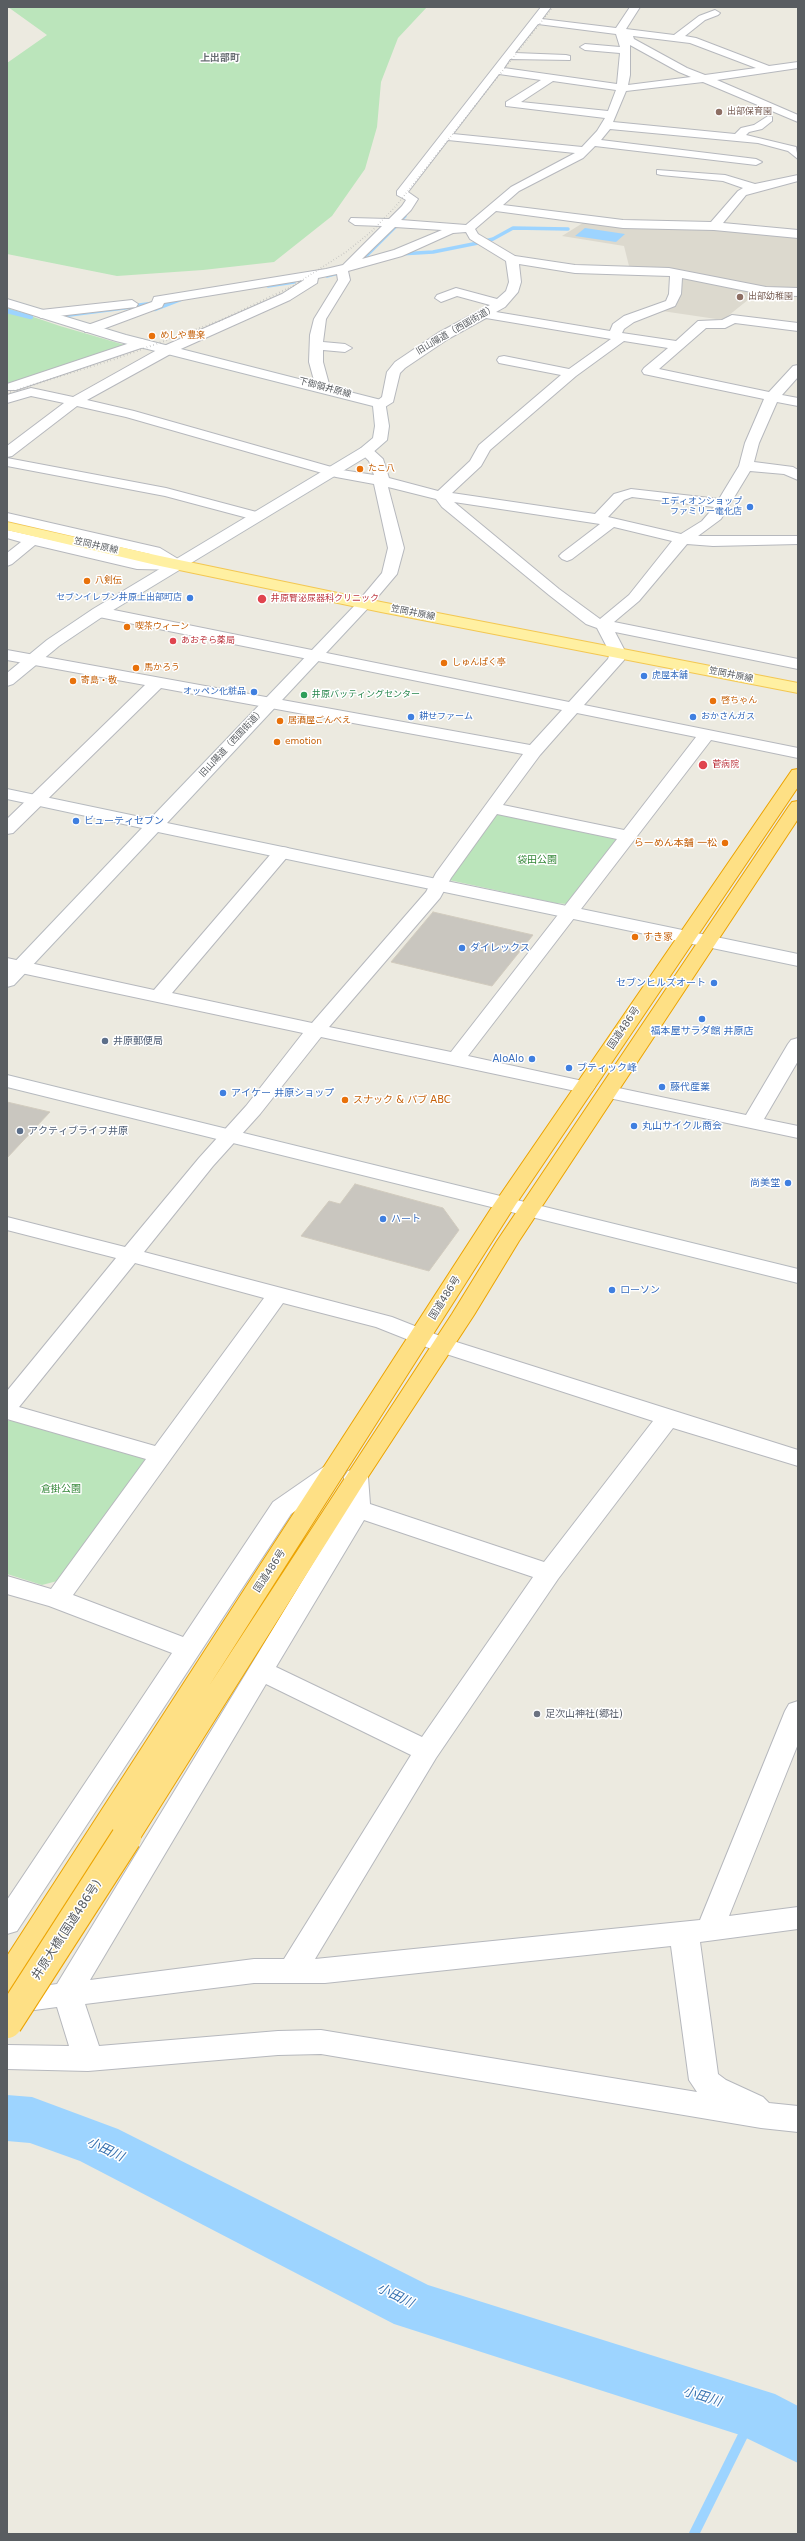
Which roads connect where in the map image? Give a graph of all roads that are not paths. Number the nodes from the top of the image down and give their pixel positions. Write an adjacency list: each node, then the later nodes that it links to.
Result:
1 (546, 7): 4 (street)
2 (635, 7): 6 (street)
3 (715, 13): 8 (street)
4 (536, 21): 6 (street); 11 (street)
5 (665, 28): 7 (street)
6 (621, 31): 7 (street); 10 (street); 17 (street)
7 (656, 35): 8 (street)
8 (676, 37): 14 (street)
9 (583, 43): 10 (street)
10 (625, 47): 18 (street)
11 (508, 56): 12 (street); 15 (street)
12 (566, 58)
13 (798, 65): 14 (street)
14 (769, 69): 17 (street)
15 (496, 70): 16 (street); 23 (street)
16 (551, 78): 18 (street); 19 (street)
17 (702, 78): 18 (street); 21 (street)
18 (621, 88): 19 (street)
19 (611, 115): 22 (street)
20 (768, 119): 24 (street)
21 (798, 119)
22 (606, 125): 24 (street); 25 (street)
23 (445, 136): 26 (street); 36 (street)
24 (740, 137): 28 (street)
25 (595, 143): 26 (street); 27 (street)
26 (586, 151): 34 (street)
27 (704, 155): 29 (street); 31 (street)
28 (798, 156)
29 (756, 162)
30 (661, 172): 31 (street)
31 (682, 174): 33 (street)
32 (798, 178): 33 (street)
33 (754, 188): 37 (street)
34 (492, 207): 37 (street); 38 (street)
35 (355, 221): 36 (street)
36 (393, 223): 38 (street); 41 (street)
37 (714, 226): 39 (street)
38 (464, 228): 40 (street); 41 (street)
39 (798, 234)
40 (507, 255): 42 (street); 50 (street, 旧山陽道（西国街道）)
41 (342, 270): 43 (street); 61 (street)
42 (679, 274): 44 (street); 58 (street)
43 (320, 275): 48 (street); 64 (street)
44 (766, 291): 45 (street); 47 (street)
45 (798, 292)
46 (440, 298): 50 (street)
47 (754, 300)
48 (158, 302): 52 (street); 56 (street)
49 (7, 303): 52 (street, 下御領井原線)
50 (501, 304): 53 (street, 旧山陽道（西国街道）)
51 (743, 310): 54 (street)
52 (41, 314): 56 (street, 下御領井原線)
53 (486, 314): 57 (street); 74 (street, 旧山陽道（西国街道）)
54 (732, 319): 55 (street); 62 (street)
55 (798, 327)
56 (90, 329): 60 (street, 下御領井原線)
57 (587, 331): 58 (street); 59 (street)
58 (618, 337): 62 (street); 67 (street)
59 (569, 340)
60 (142, 343): 64 (street, 下御領井原線); 69 (street)
61 (315, 345): 63 (street); 68 (street)
62 (678, 346): 70 (street)
63 (345, 348)
64 (169, 349): 68 (street, 下御領井原線); 73 (street)
65 (504, 360): 67 (street)
66 (798, 369): 70 (street)
67 (571, 373): 82 (street)
68 (320, 387): 74 (street, 下御領井原線)
69 (7, 388)
70 (772, 397): 72 (street); 78 (street)
71 (7, 399): 73 (street)
72 (798, 402)
73 (73, 403): 76 (street); 79 (street)
74 (380, 404): 75 (street)
75 (366, 451): 79 (street); 81 (street)
76 (7, 453)
77 (7, 462): 85 (street)
78 (746, 466): 80 (street); 83 (street)
79 (332, 472): 81 (street); 85 (street)
80 (798, 476)
81 (383, 481): 82 (street); 95 (street, 旧山陽道（西国街道）)
82 (441, 496): 86 (street); 97 (street)
83 (724, 504): 86 (street); 89 (street)
84 (7, 517): 94 (street)
85 (259, 517): 94 (street)
86 (605, 521): 89 (street); 92 (street)
87 (7, 526): 94 (main road, 笠岡井原線)
88 (7, 534): 90 (street)
89 (684, 539): 91 (street); 97 (street)
90 (32, 540): 93 (street); 94 (street)
91 (798, 540)
92 (567, 556)
93 (7, 561)
94 (180, 565): 95 (main road, 笠岡井原線); 96 (street)
95 (364, 604): 98 (main road, 笠岡井原線); 100 (street, 旧山陽道（西国街道）)
96 (99, 612): 100 (street); 101 (street)
97 (603, 625): 98 (street); 102 (street)
98 (618, 653): 105 (main road, 笠岡井原線); 107 (street)
99 (7, 655): 101 (street)
100 (313, 656): 106 (street, 旧山陽道（西国街道）); 107 (street)
101 (32, 660): 103 (street); 104 (street)
102 (798, 664)
103 (7, 681)
104 (157, 682): 106 (street); 113 (street)
105 (798, 688)
106 (270, 703): 109 (street); 116 (street, 旧山陽道（西国街道）)
107 (573, 707): 108 (street); 109 (street)
108 (707, 734): 110 (street); 118 (street)
109 (534, 751): 115 (street)
110 (798, 753)
111 (798, 774): 122 (highway, 国道486号)
112 (7, 794): 113 (street)
113 (37, 800): 116 (street); 117 (street)
114 (798, 806): 123 (highway, 国道486号)
115 (492, 808): 118 (street); 120 (street)
116 (154, 825): 119 (street); 125 (street, 旧山陽道（西国街道）)
117 (7, 829)
118 (628, 836): 121 (street)
119 (282, 852): 120 (street); 127 (street)
120 (438, 886): 121 (street); 128 (street)
121 (568, 914): 122 (street); 130 (street)
122 (686, 937): 123 (street); 133 (highway, 国道486号)
123 (708, 942): 124 (street); 134 (highway, 国道486号)
124 (798, 960)
125 (14, 965): 126 (street, 旧山陽道（西国街道）); 127 (street)
126 (7, 981)
127 (160, 996): 128 (street)
128 (316, 1030): 130 (street); 136 (street)
129 (798, 1044): 135 (street)
130 (456, 1058): 133 (street)
131 (7, 1069): 136 (street)
132 (7, 1081): 136 (street)
133 (585, 1087): 138 (highway, 国道486号)
134 (609, 1092): 135 (street); 139 (highway, 国道486号)
135 (752, 1122): 137 (street)
136 (234, 1130): 138 (street); 141 (street)
137 (798, 1132)
138 (509, 1198): 139 (street); 145 (highway, 国道486号)
139 (533, 1204): 142 (street); 143 (street); 146 (highway, 国道486号)
140 (7, 1224): 141 (street)
141 (129, 1255): 144 (street); 147 (street)
142 (798, 1262)
143 (798, 1276)
144 (278, 1293): 145 (street); 150 (street)
145 (421, 1335): 146 (street); 152 (highway, 国道486号)
146 (442, 1345): 149 (street); 152 (highway, 国道486号)
147 (7, 1406)
148 (7, 1411): 150 (street)
149 (668, 1418): 151 (street); 154 (street)
150 (162, 1456): 156 (street)
151 (798, 1458)
152 (344, 1474): 153 (street); 157 (street); 161 (highway, 国道486号)
153 (358, 1509): 154 (street); 158 (street)
154 (548, 1573): 160 (street)
155 (7, 1585): 156 (street)
156 (56, 1599): 157 (street)
157 (190, 1650): 163 (street)
158 (260, 1670): 160 (street); 167 (street)
159 (798, 1711): 164 (street)
160 (427, 1751): 165 (street)
161 (115, 1834): 166 (highway); 169 (highway, 井原大橋(国道486号), bridge)
162 (798, 1918): 164 (street)
163 (7, 1923)
164 (697, 1931): 165 (street); 172 (street)
165 (292, 1970): 167 (street)
166 (7, 1980)
167 (67, 1993): 168 (street); 171 (street)
168 (7, 2001)
169 (7, 2023)
170 (7, 2056): 171 (street)
171 (88, 2059): 172 (street)
172 (760, 2115): 173 (street)
173 (798, 2119)

